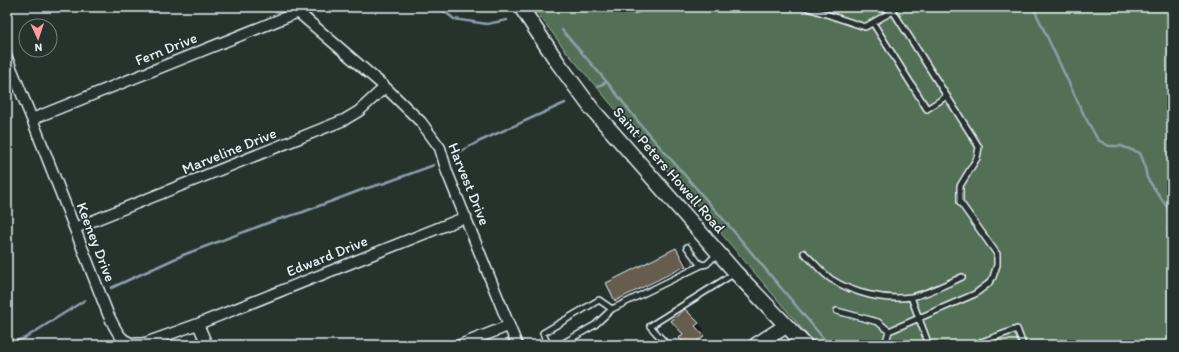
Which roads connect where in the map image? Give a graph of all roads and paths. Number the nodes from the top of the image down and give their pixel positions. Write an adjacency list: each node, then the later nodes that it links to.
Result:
1 (311, 7): 8 (street, Fern Drive)
2 (540, 7): 7 (lane)
3 (618, 7): 4 (lane)
4 (644, 7)
5 (805, 7): 9 (lane)
6 (892, 9): 9 (lane); 12 (lane)
7 (522, 10): 17 (main road, Saint Peters Howell Road)
8 (299, 13): 11 (street, Harvest Drive); 13 (street, Fern Drive)
9 (873, 22): 12 (lane)
10 (7, 58): 13 (street, Keeney Drive)
11 (385, 86): 14 (street, Harvest Drive); 15 (street, Marveline Drive)
12 (947, 96): 25 (lane)
13 (32, 119): 15 (street, Keeney Drive)
14 (466, 217): 26 (street, Edward Drive); 27 (street, Harvest Drive)
15 (75, 228): 26 (street, Keeney Drive)
16 (687, 248): 19 (lane)
17 (719, 253): 19 (lane); 20 (main road, Saint Peters Howell Road)
18 (804, 253): 22 (lane)
19 (702, 265): 23 (lane)
20 (736, 272): 28 (main road, Saint Peters Howell Road); 35 (lane)
21 (962, 277): 22 (lane)
22 (911, 297): 25 (lane)
23 (612, 309): 33 (lane); 34 (lane)
24 (837, 311): 29 (lane)
25 (919, 317): 29 (lane); 39 (lane)
26 (198, 324): 30 (street)
27 (508, 326): 31 (street); 32 (street, Harvest Drive)
28 (786, 326): 36 (main road); 37 (main road, Saint Peters Howell Road)
29 (889, 331): 38 (lane)
30 (207, 345)
31 (460, 345)
32 (517, 345)
33 (548, 345)
34 (560, 345)
35 (667, 345)
36 (756, 345)
37 (805, 345)
38 (885, 345)
39 (922, 345)
40 (973, 345): 41 (lane)
41 (1023, 345)

